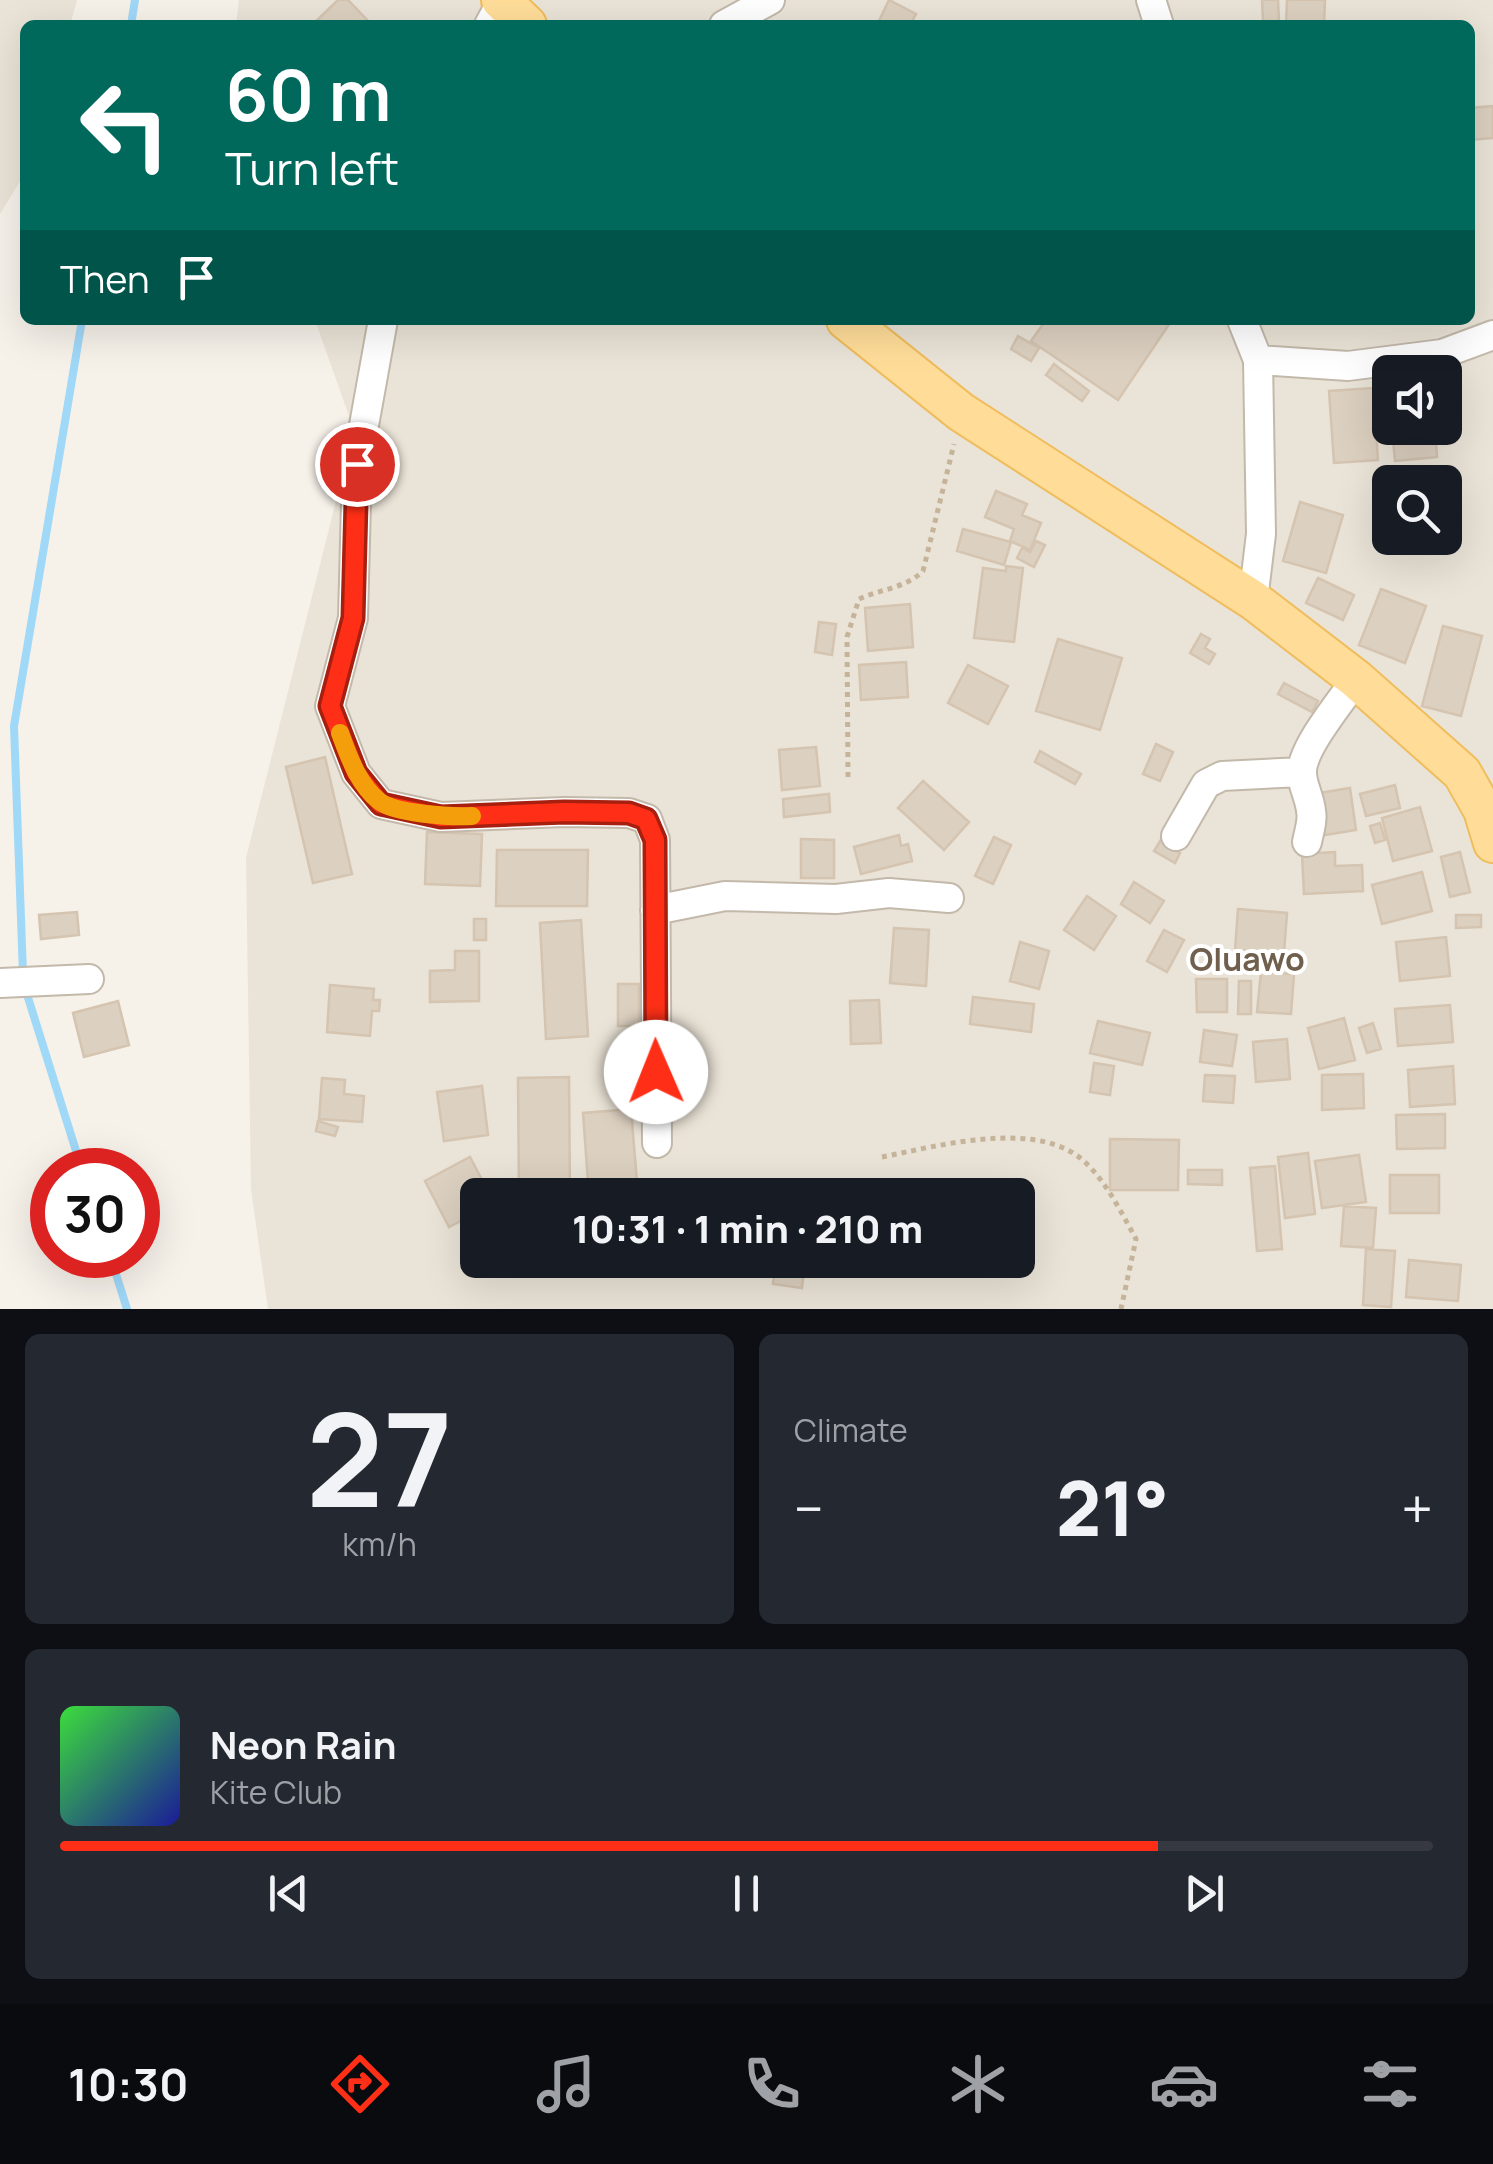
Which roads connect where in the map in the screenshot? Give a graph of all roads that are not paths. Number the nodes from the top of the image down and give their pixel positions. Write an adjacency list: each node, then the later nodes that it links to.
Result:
1 (501, 0): 3 (main road)
2 (770, 0): 4 (street)
3 (522, 20)
4 (733, 20)
5 (382, 325): 17 (street)
6 (852, 325): 10 (main road)
7 (1244, 325): 9 (street)
8 (1493, 336): 9 (street)
9 (1258, 360): 10 (street)
10 (1253, 600): 11 (main road)
11 (1356, 679): 12 (street); 15 (main road)
12 (1302, 772): 13 (street); 14 (street)
13 (1176, 836)
14 (1308, 842)
15 (1493, 843)
16 (949, 898): 17 (street)
17 (655, 910): 20 (street)
18 (88, 979): 19 (street)
19 (0, 983)
20 (657, 1143)

